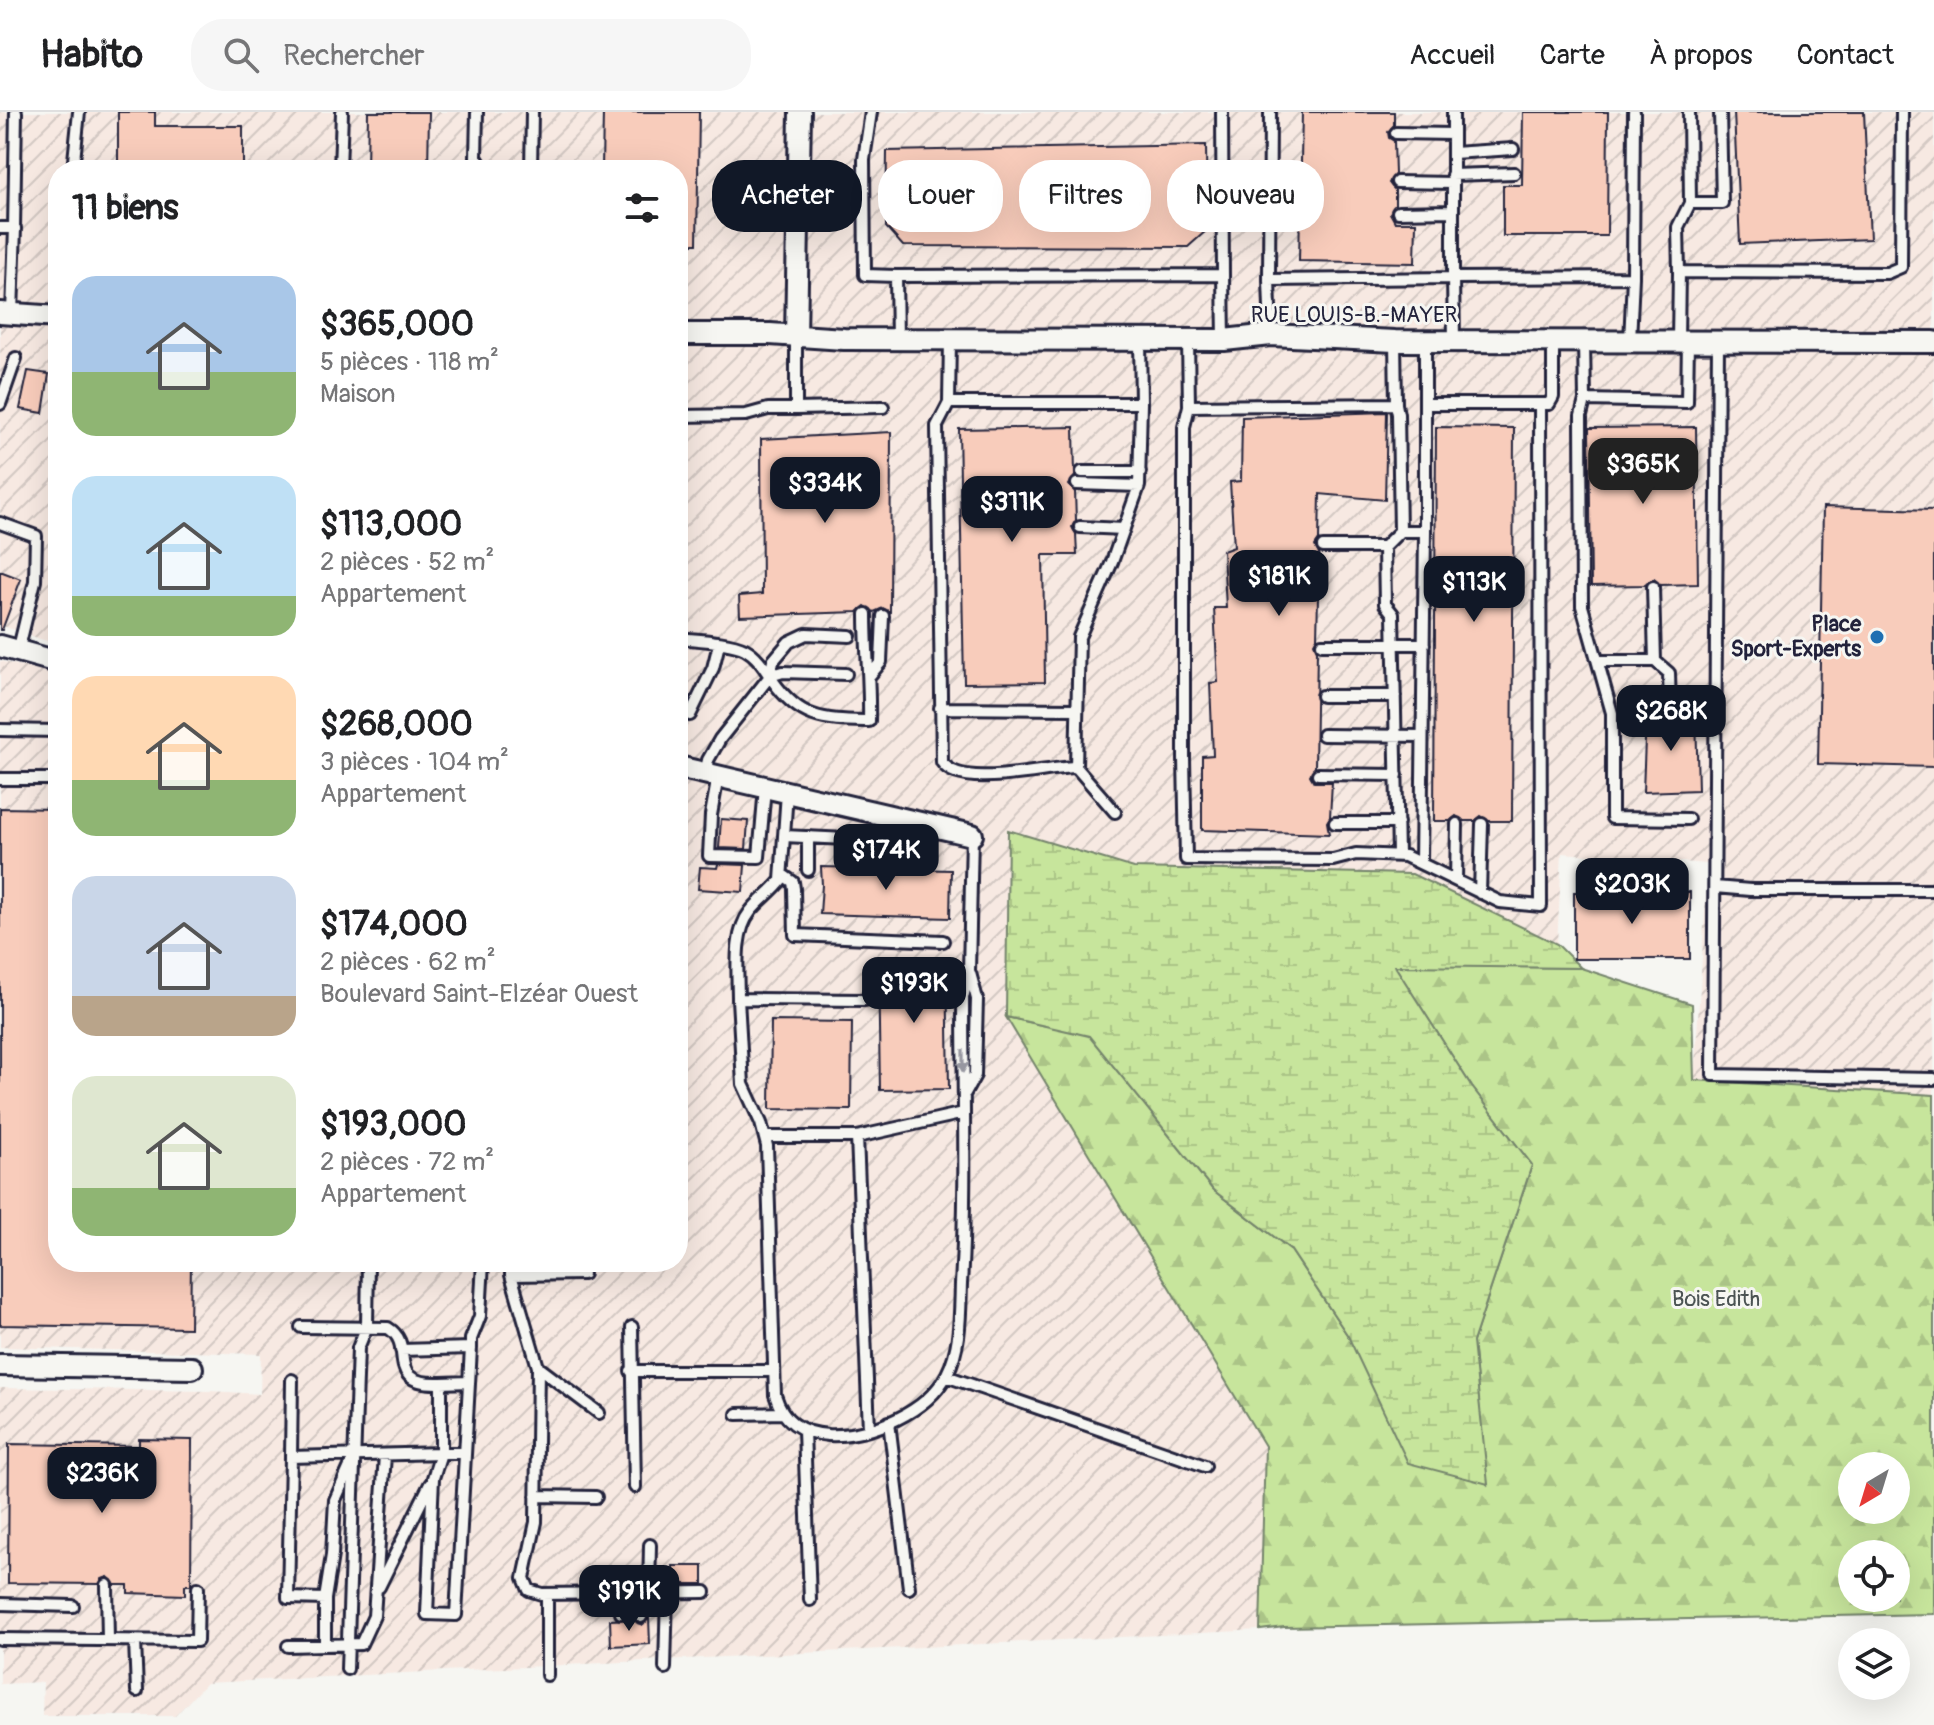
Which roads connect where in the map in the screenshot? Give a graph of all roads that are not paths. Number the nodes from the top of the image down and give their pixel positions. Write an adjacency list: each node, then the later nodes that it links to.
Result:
1 (16, 112): 30 (lane)
2 (79, 112): 19 (lane)
3 (342, 112): 20 (lane)
4 (477, 112): 21 (lane)
5 (532, 112): 22 (lane)
6 (800, 112): 41 (street)
7 (871, 112): 33 (lane)
8 (1222, 112): 32 (lane)
9 (1270, 112): 36 (lane)
10 (1453, 112): 16 (lane)
11 (1634, 112): 34 (lane)
12 (1689, 112): 26 (lane)
13 (1720, 112): 26 (lane)
14 (1902, 112): 31 (lane)
15 (1396, 133): 16 (lane)
16 (1452, 134): 18 (lane)
17 (1513, 149): 18 (lane)
18 (1453, 153): 24 (lane)
19 (74, 160)
20 (340, 160)
21 (478, 160)
22 (531, 160)
23 (1514, 173): 24 (lane)
24 (1452, 179): 25 (lane); 27 (lane)
25 (1397, 182)
26 (1690, 203): 31 (lane)
27 (1451, 211): 28 (lane); 35 (lane)
28 (1398, 212)
29 (0, 228): 30 (lane)
30 (14, 228): 37 (lane)
31 (1679, 272): 53 (lane)
32 (1223, 275): 33 (lane); 46 (lane)
33 (896, 276): 43 (lane)
34 (1633, 277): 35 (lane); 52 (lane)
35 (1453, 278): 36 (lane); 47 (lane)
36 (1269, 280): 40 (lane)
37 (6, 313): 38 (street)
38 (48, 316)
39 (688, 334): 41 (street, RUE LOUIS-B.-MAYER)
40 (1271, 335): 46 (street, RUE LOUIS-B.-MAYER); 48 (street, RUE LOUIS-B.-MAYER)
41 (796, 337): 43 (street, RUE LOUIS-B.-MAYER); 66 (lane)
42 (950, 339): 43 (street, RUE LOUIS-B.-MAYER); 44 (street, RUE LOUIS-B.-MAYER); 58 (lane)
43 (897, 340)
44 (1140, 340): 45 (street, RUE LOUIS-B.-MAYER); 59 (lane)
45 (1188, 340): 46 (street, RUE LOUIS-B.-MAYER); 63 (lane)
46 (1224, 340)
47 (1454, 340): 49 (street, RUE LOUIS-B.-MAYER); 50 (street, RUE LOUIS-B.-MAYER)
48 (1395, 341): 49 (street, RUE LOUIS-B.-MAYER); 61 (lane)
49 (1425, 341): 62 (lane)
50 (1553, 341): 51 (street, RUE LOUIS-B.-MAYER); 64 (lane)
51 (1584, 341): 52 (street, RUE LOUIS-B.-MAYER); 57 (lane)
52 (1630, 341): 53 (street, RUE LOUIS-B.-MAYER)
53 (1683, 341): 54 (street, RUE LOUIS-B.-MAYER); 57 (lane)
54 (1718, 341): 55 (street, RUE LOUIS-B.-MAYER); 130 (lane)
55 (1934, 342)
56 (16, 358): 60 (lane)
57 (1585, 400): 90 (lane)
58 (949, 403): 59 (lane); 97 (lane)
59 (1141, 403): 69 (lane)
60 (0, 404)
61 (1396, 404): 63 (lane); 75 (lane)
62 (1425, 404): 64 (lane); 76 (lane)
63 (1189, 406): 125 (lane)
64 (1540, 406): 132 (lane)
65 (883, 407): 66 (lane)
66 (796, 409): 67 (lane)
67 (688, 416)
68 (1082, 472): 69 (lane)
69 (1140, 472): 71 (lane)
70 (1077, 484): 71 (lane)
71 (1139, 486): 74 (lane)
72 (0, 523): 88 (lane)
73 (1080, 527): 74 (lane)
74 (1124, 529): 98 (lane)
75 (1400, 531): 76 (lane); 78 (lane)
76 (1425, 531): 87 (lane)
77 (1323, 547): 78 (lane)
78 (1384, 547): 86 (lane)
79 (1653, 587): 91 (lane)
80 (866, 614): 93 (lane)
81 (883, 616): 93 (lane)
82 (850, 636): 94 (lane)
83 (688, 639): 84 (lane)
84 (719, 644): 94 (lane); 100 (lane)
85 (1322, 644): 86 (lane)
86 (1394, 644): 87 (lane); 96 (lane)
87 (1424, 644): 105 (lane)
88 (9, 649): 89 (street)
89 (48, 659)
90 (1598, 661): 91 (lane); 116 (lane)
91 (1655, 661): 99 (lane)
92 (846, 674): 94 (lane)
93 (870, 675): 94 (lane)
94 (770, 676): 108 (lane)
95 (1322, 696): 96 (lane)
96 (1395, 696): 104 (lane)
97 (940, 708): 98 (lane); 106 (lane)
98 (1077, 709): 106 (lane)
99 (1670, 709)
100 (690, 715)
101 (0, 730): 102 (lane)
102 (48, 731)
103 (1323, 735): 104 (lane)
104 (1396, 736): 105 (lane); 110 (lane)
105 (1422, 736): 126 (lane)
106 (1076, 767): 115 (lane)
107 (688, 769): 108 (street)
108 (711, 774): 113 (street); 113 (lane)
109 (1318, 774): 110 (lane)
110 (1397, 775): 118 (lane)
111 (0, 779): 112 (lane)
112 (48, 779)
113 (765, 787): 114 (street)
114 (787, 792): 121 (street); 122 (lane)
115 (1115, 812)
116 (1688, 819)
117 (1335, 823): 118 (lane)
118 (1398, 823): 125 (lane)
119 (1457, 824): 129 (lane)
120 (1482, 824): 132 (lane)
121 (972, 835): 137 (lane)
122 (784, 836): 123 (lane); 128 (lane)
123 (808, 837): 124 (lane); 127 (lane)
124 (868, 840)
125 (1398, 855): 126 (lane)
126 (1421, 863): 129 (lane)
127 (808, 870)
128 (783, 875): 133 (lane); 134 (lane)
129 (1456, 880): 132 (lane)
130 (1715, 887): 131 (lane); 136 (lane)
131 (1934, 890)
132 (1480, 893)
133 (943, 941)
134 (738, 999): 135 (lane); 138 (lane)
135 (865, 1000)
136 (1934, 1079)
137 (964, 1113): 139 (lane); 154 (lane)
138 (765, 1137): 139 (lane); 153 (lane)
139 (857, 1137): 162 (lane)
140 (368, 1272): 144 (lane)
141 (482, 1272): 147 (lane)
142 (583, 1274): 143 (lane)
143 (511, 1275): 150 (lane)
144 (367, 1326): 145 (lane); 148 (lane); 167 (lane)
145 (301, 1327)
146 (632, 1327): 152 (lane)
147 (471, 1348): 148 (lane); 156 (lane)
148 (401, 1350): 157 (lane)
149 (0, 1365): 151 (street)
150 (538, 1367): 158 (lane); 172 (lane)
151 (192, 1368)
152 (631, 1371): 153 (lane); 171 (lane)
153 (773, 1371): 159 (lane)
154 (946, 1376): 161 (lane); 169 (lane)
155 (292, 1380): 168 (lane)
156 (469, 1382): 157 (lane); 165 (lane)
157 (441, 1383): 164 (lane)
158 (599, 1413)
159 (782, 1413): 160 (lane); 163 (lane)
160 (737, 1414)
161 (889, 1422): 162 (lane); 177 (lane)
162 (869, 1429): 163 (lane)
163 (804, 1430): 185 (lane)
164 (441, 1453): 165 (lane); 166 (lane); 170 (lane)
165 (465, 1453): 170 (lane)
166 (385, 1455): 167 (lane); 180 (lane)
167 (355, 1456): 168 (lane); 184 (lane); 194 (lane)
168 (291, 1457): 184 (lane)
169 (1205, 1466)
170 (433, 1478): 180 (lane)
171 (635, 1487)
172 (536, 1496): 173 (lane); 183 (lane)
173 (596, 1497)
174 (650, 1545): 182 (lane)
175 (107, 1585): 191 (lane)
176 (198, 1588): 192 (lane)
177 (909, 1588)
178 (667, 1592): 179 (lane); 182 (lane); 196 (lane)
179 (705, 1592)
180 (376, 1593): 194 (lane)
181 (621, 1593): 182 (lane); 183 (lane); 188 (lane)
182 (645, 1593): 189 (lane)
183 (547, 1594): 198 (lane)
184 (325, 1599): 193 (lane)
185 (810, 1600)
186 (0, 1604): 187 (lane)
187 (73, 1606)
188 (621, 1613)
189 (641, 1617)
190 (0, 1639): 191 (lane)
191 (108, 1640): 192 (lane)
192 (135, 1641): 199 (lane)
193 (325, 1645): 194 (lane); 195 (lane)
194 (348, 1645): 197 (lane)
195 (288, 1646)
196 (665, 1668)
197 (347, 1669)
198 (547, 1675)
199 (137, 1691)

